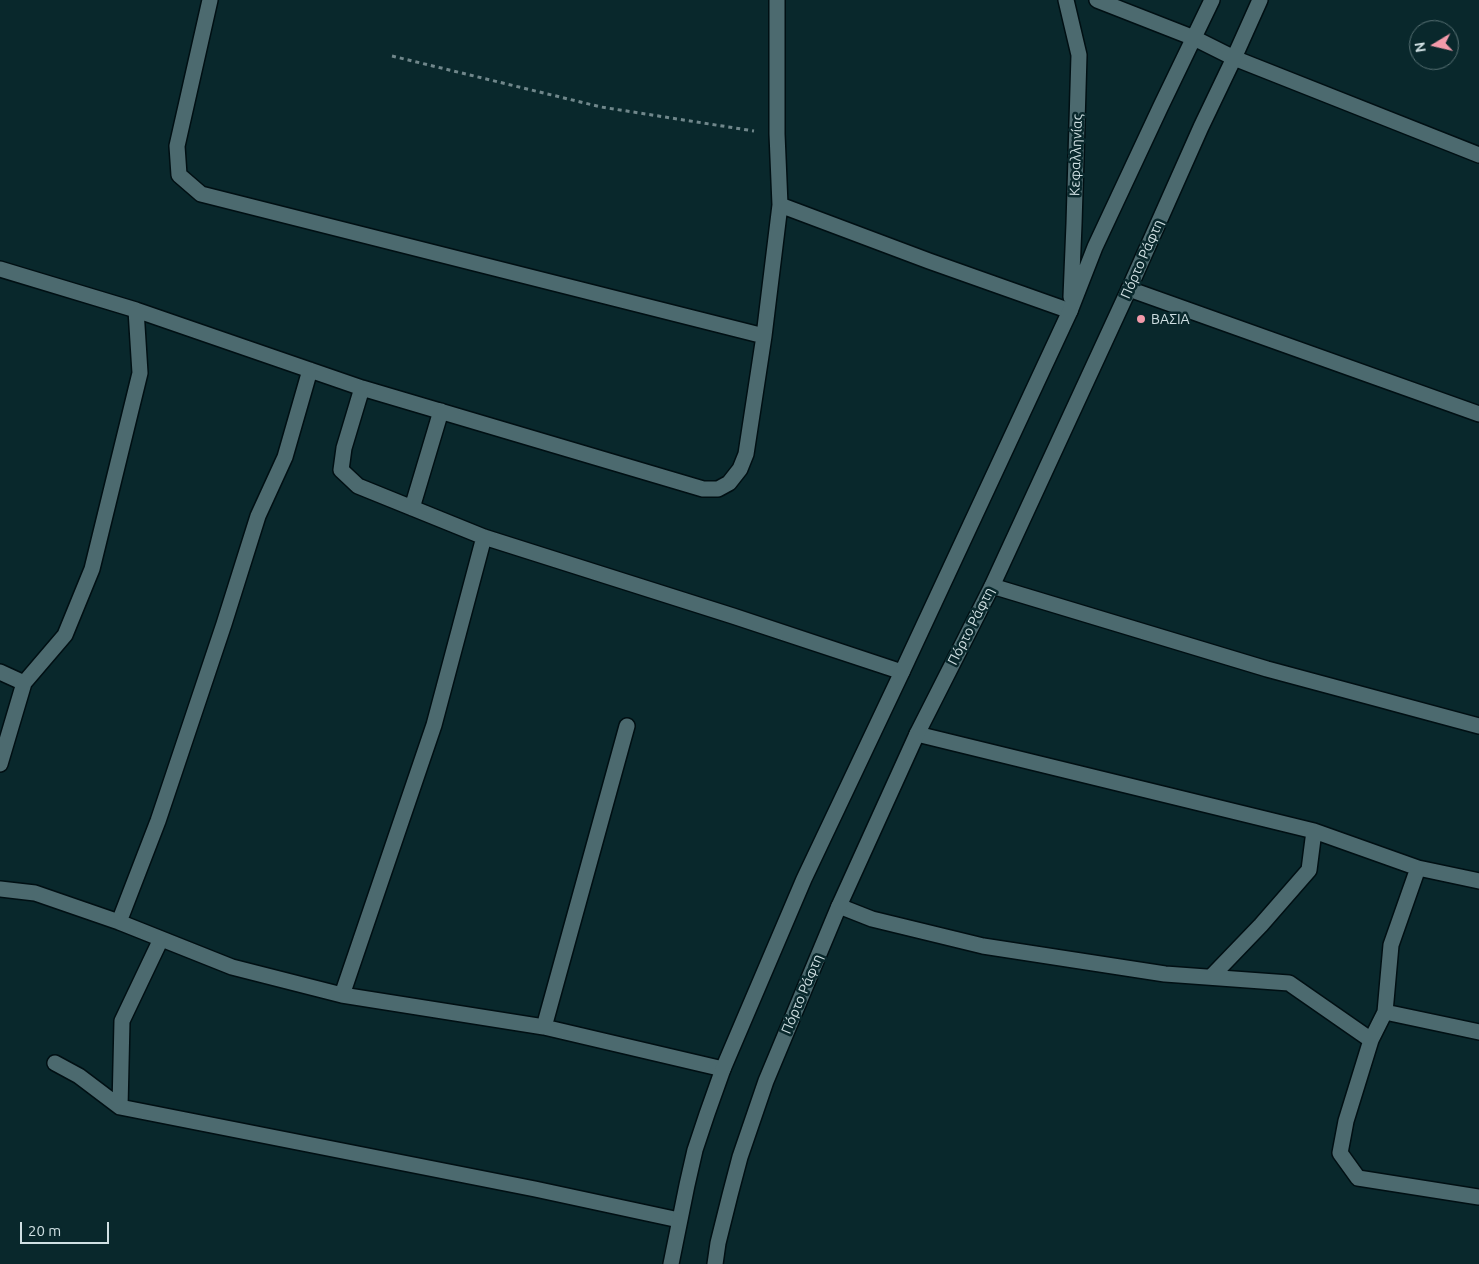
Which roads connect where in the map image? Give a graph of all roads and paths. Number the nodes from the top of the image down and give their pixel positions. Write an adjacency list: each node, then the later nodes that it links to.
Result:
1 (210, 0): 17 (street)
2 (777, 0): 10 (street)
3 (1066, 0): 16 (street, Κεφαλληνίας)
4 (1097, 0): 7 (street)
5 (1212, 0): 7 (street)
6 (1260, 0): 9 (street, Πόρτο Ράφτη)
7 (1194, 38): 9 (street); 16 (street)
8 (392, 56): 10 (path)
9 (1234, 58): 11 (street); 14 (street, Πόρτο Ράφτη)
10 (777, 134): 12 (street)
11 (1479, 155)
12 (780, 205): 16 (street); 17 (street)
13 (0, 269): 15 (street)
14 (1129, 289): 21 (street); 24 (street, Πόρτο Ράφτη)
15 (136, 310): 18 (street); 27 (street)
16 (1070, 311): 26 (street)
17 (764, 336): 20 (street)
18 (310, 370): 19 (street); 37 (street)
19 (362, 388): 20 (street); 22 (street)
20 (440, 411): 22 (street)
21 (1479, 414)
22 (412, 508): 23 (street)
23 (484, 537): 26 (street); 40 (street)
24 (992, 586): 29 (street); 30 (street, Πόρτο Ράφτη)
25 (0, 672): 27 (street)
26 (902, 672): 46 (street)
27 (24, 683): 31 (street)
28 (627, 726): 42 (street)
29 (1479, 726)
30 (917, 734): 32 (street); 36 (street, Πόρτο Ράφτη)
31 (0, 764)
32 (1314, 831): 33 (street); 39 (street)
33 (1418, 868): 34 (street); 41 (street)
34 (1479, 881)
35 (0, 889): 37 (street)
36 (839, 906): 39 (street); 51 (street, Πόρτο Ράφτη)
37 (119, 922): 38 (street)
38 (161, 939): 40 (street); 47 (street)
39 (1211, 977): 44 (street)
40 (342, 995): 42 (street)
41 (1384, 1012): 43 (street); 44 (street)
42 (544, 1027): 46 (street)
43 (1479, 1032)
44 (1371, 1040): 48 (street)
45 (55, 1064): 47 (street)
46 (723, 1069): 49 (street)
47 (120, 1107): 49 (street)
48 (1479, 1197)
49 (679, 1220): 50 (street)
50 (671, 1264)
51 (715, 1264)

